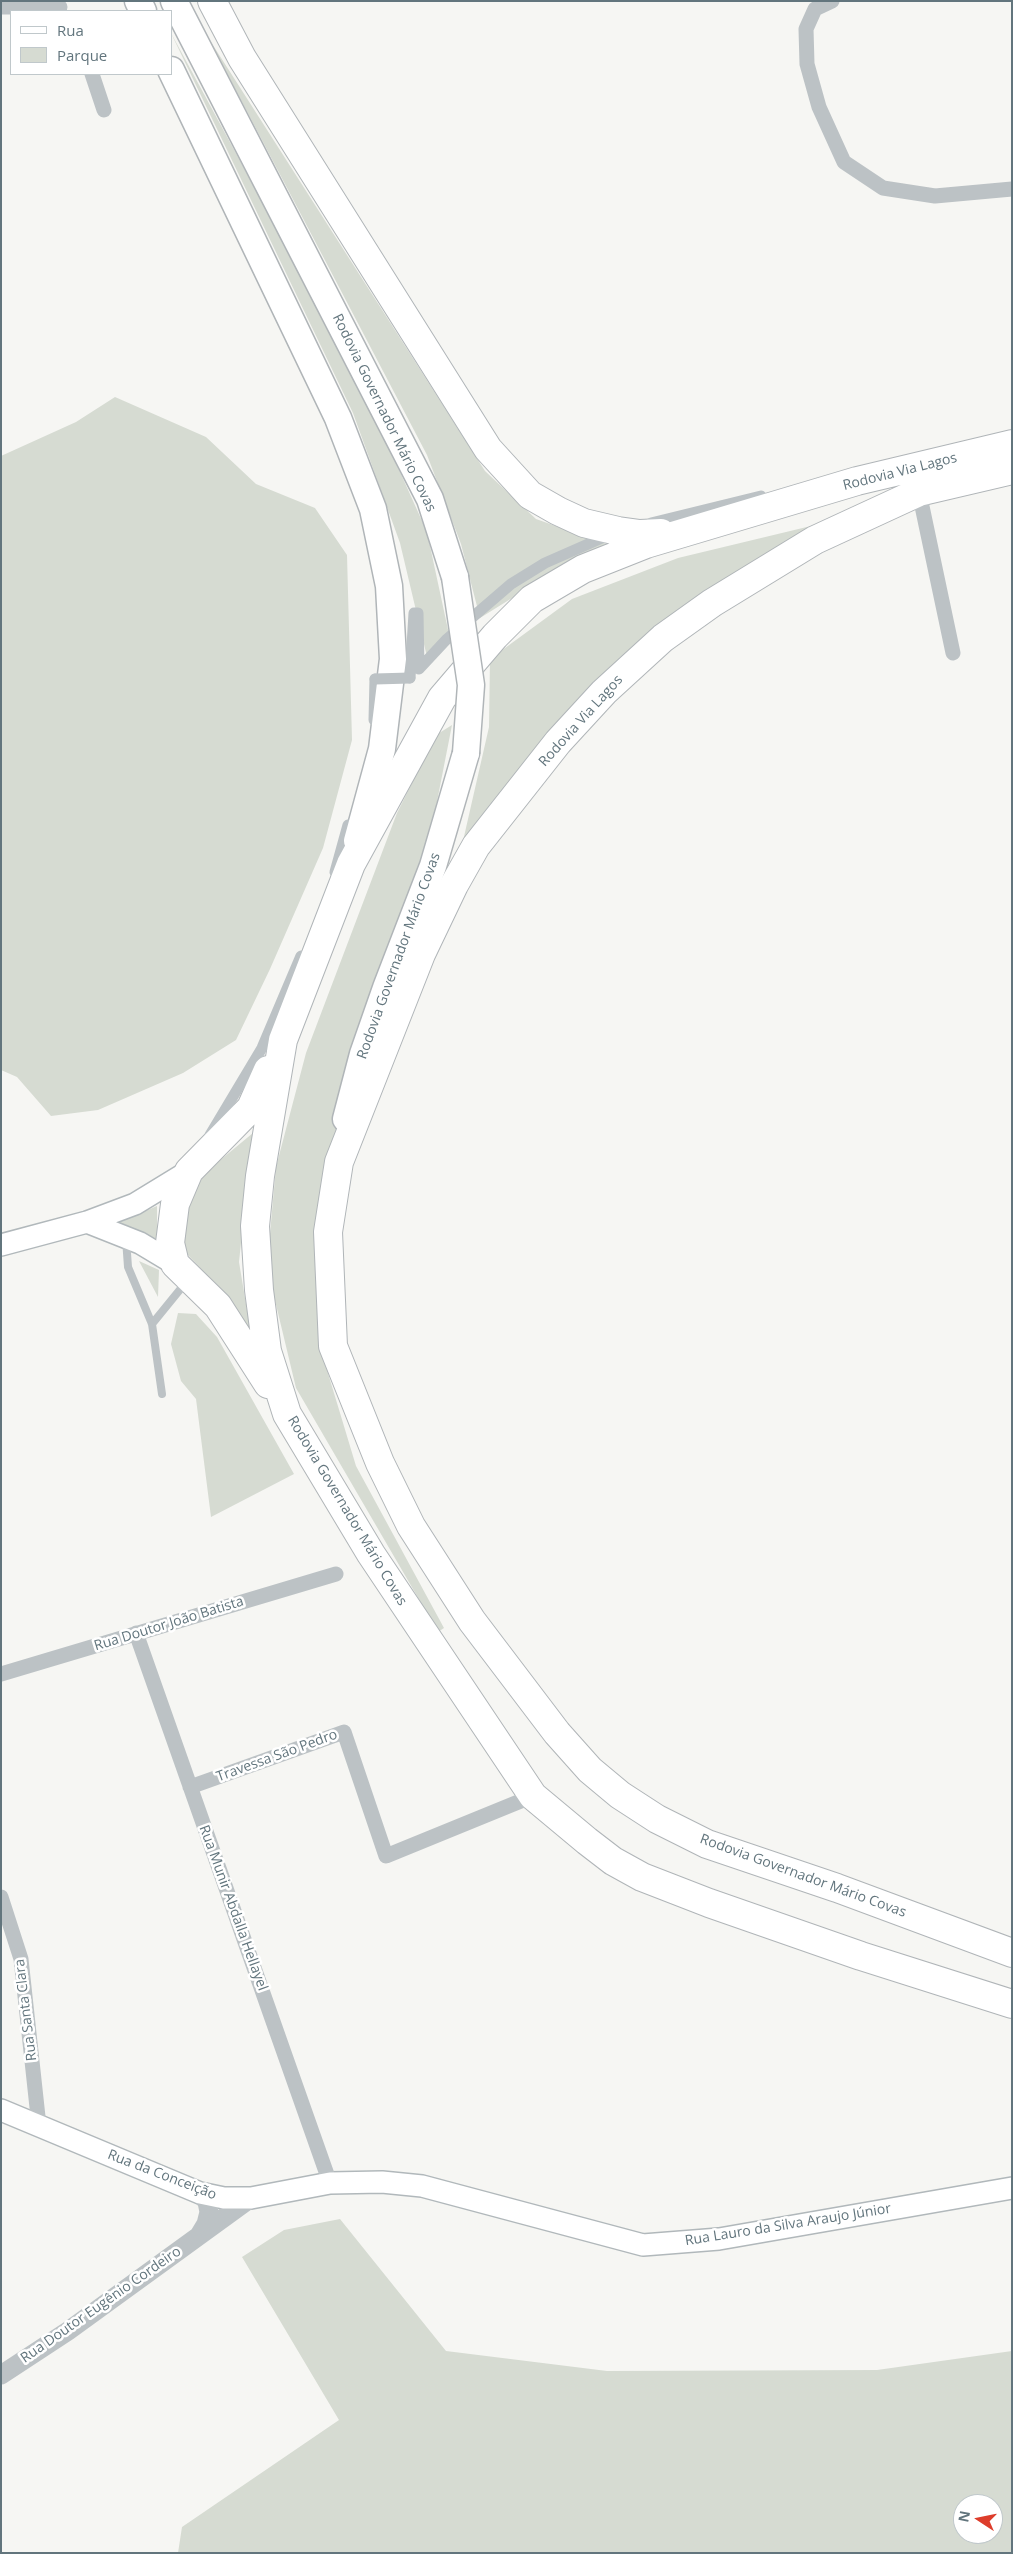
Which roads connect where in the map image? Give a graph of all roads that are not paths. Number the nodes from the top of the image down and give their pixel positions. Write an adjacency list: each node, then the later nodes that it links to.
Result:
1 (174, 1): 23 (highway, Rodovia Governador Mário Covas, bridge)
2 (212, 1): 14 (highway)
3 (832, 1): 9 (street)
4 (59, 6): 5 (street)
5 (1, 7)
6 (172, 72): 19 (highway, Rodovia Governador Mário Covas)
7 (92, 75): 8 (street)
8 (104, 110)
9 (1012, 189)
10 (1012, 434): 14 (street)
11 (1012, 444): 15 (highway, Rodovia Via Lagos)
12 (1012, 470): 13 (highway, Rodovia Via Lagos)
13 (919, 492): 16 (street); 23 (highway, Rodovia Via Lagos)
14 (618, 531): 15 (highway); 17 (street, bridge)
15 (685, 532): 19 (highway, Rodovia Via Lagos)
16 (953, 653)
17 (368, 756)
18 (352, 811): 20 (street)
19 (351, 864): 22 (highway, Rodovia Governador Mário Covas)
20 (313, 928)
21 (305, 947): 24 (street)
22 (283, 1040): 24 (highway); 31 (highway, Rodovia Governador Mário Covas)
23 (339, 1162): 38 (highway, Rodovia Governador Mário Covas)
24 (189, 1171): 25 (main road); 28 (highway)
25 (87, 1222): 26 (main road); 27 (main road)
26 (126, 1238): 28 (main road); 29 (lane)
27 (1, 1245)
28 (182, 1271): 29 (lane); 31 (highway)
29 (152, 1324): 30 (lane)
30 (162, 1394)
31 (287, 1414): 36 (highway, Rodovia Governador Mário Covas)
32 (336, 1574): 33 (street, Rua Doutor João Batista)
33 (136, 1633): 34 (street, Rua Doutor João Batista); 35 (street, Rua Munir Abdalla Hellayel)
34 (1, 1674)
35 (190, 1787): 36 (street, Travessa São Pedro); 44 (street, Rua Munir Abdalla Hellayel)
36 (533, 1796): 39 (highway, Rodovia Governador Mário Covas)
37 (1, 1897): 43 (street, Rua Santa Clara)
38 (1012, 1953)
39 (861, 1956): 40 (highway, Rodovia Governador Mário Covas); 41 (highway)
40 (1012, 2004)
41 (1012, 2011)
42 (1, 2110): 43 (main road, Rua da Conceição)
43 (39, 2126): 46 (main road, Rua da Conceição)
44 (330, 2183): 45 (main road, Rua Lauro da Silva Araujo Júnior); 47 (main road, Rua da Conceição)
45 (1012, 2188)
46 (200, 2192): 47 (main road, Rua da Conceição); 48 (street)
47 (251, 2198): 48 (street, Rua Doutor Eugênio Cordeiro)
48 (200, 2234): 49 (street, Rua Doutor Eugênio Cordeiro)
49 (1, 2375)

